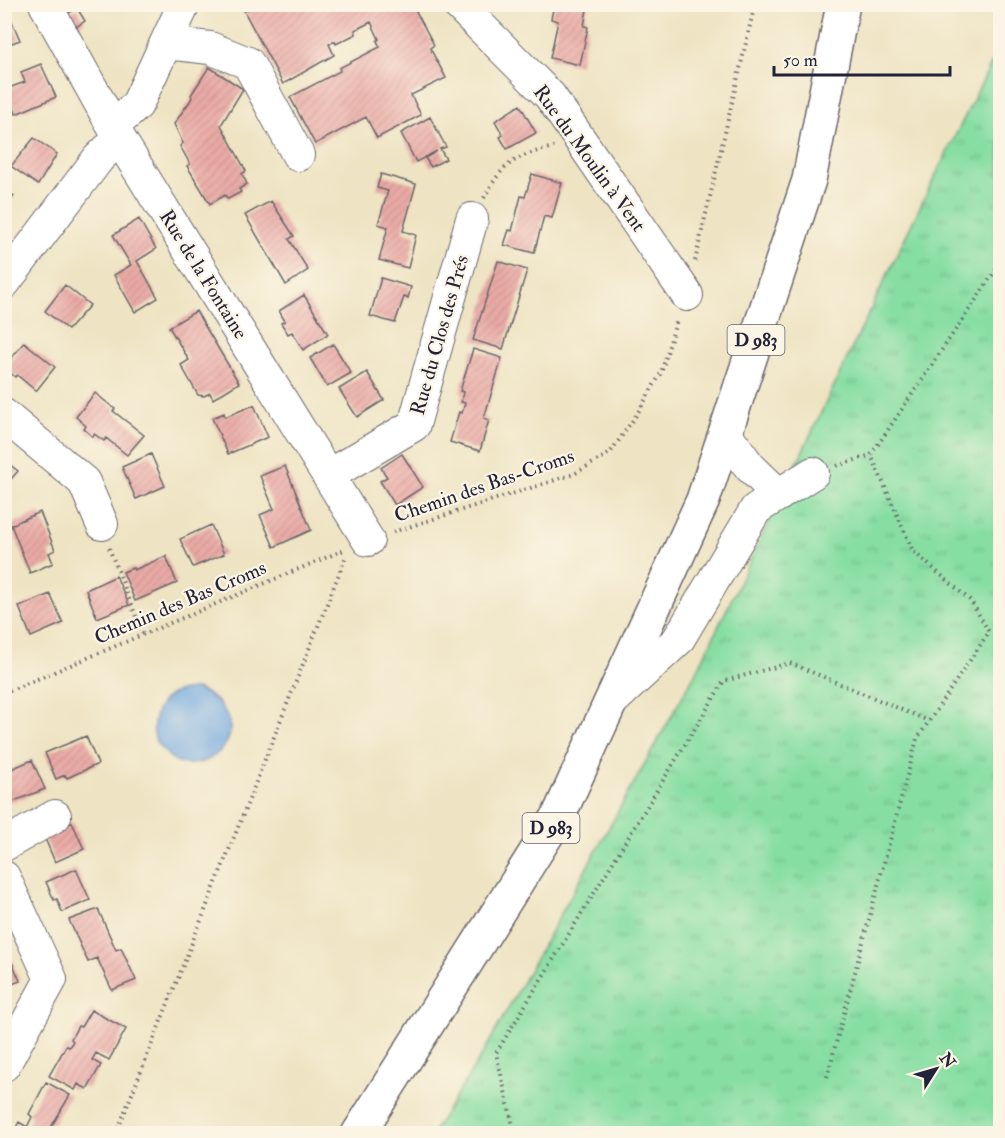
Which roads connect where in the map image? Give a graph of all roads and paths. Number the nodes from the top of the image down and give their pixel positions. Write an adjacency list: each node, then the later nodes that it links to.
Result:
1 (45, 4): 8 (street, Rue de la Fontaine)
2 (184, 4): 7 (street)
3 (458, 4): 6 (street, Rue du Moulin à Vent)
4 (755, 4): 15 (path, Chemin des Bas-Croms)
5 (843, 4): 17 (main road, D 983)
6 (485, 16): 15 (street, Rue du Moulin à Vent)
7 (166, 43): 8 (street); 10 (street)
8 (117, 133): 14 (street); 20 (street, Rue de la Fontaine)
9 (561, 146): 11 (path)
10 (298, 155)
11 (493, 181)
12 (472, 219): 20 (street, Rue du Clos des Prés)
13 (1000, 264): 18 (path)
14 (4, 284)
15 (687, 295): 23 (path, Chemin des Bas-Croms)
16 (4, 415): 22 (street)
17 (725, 433): 21 (street); 26 (main road, D 983)
18 (871, 454): 19 (path); 27 (path)
19 (813, 474): 21 (street)
20 (329, 475): 23 (street, Rue de la Fontaine)
21 (778, 495): 26 (street)
22 (102, 525): 24 (path)
23 (359, 543): 24 (path, Chemin des Bas Croms); 33 (path)
24 (143, 634): 25 (path, Chemin des Bas Croms)
25 (4, 693)
26 (610, 704): 34 (main road, D 983)
27 (929, 721): 32 (path); 35 (path)
28 (55, 816): 29 (street)
29 (4, 844)
30 (4, 877): 31 (street)
31 (4, 1065)
32 (827, 1077)
33 (116, 1134)
34 (358, 1134)
35 (515, 1134)

